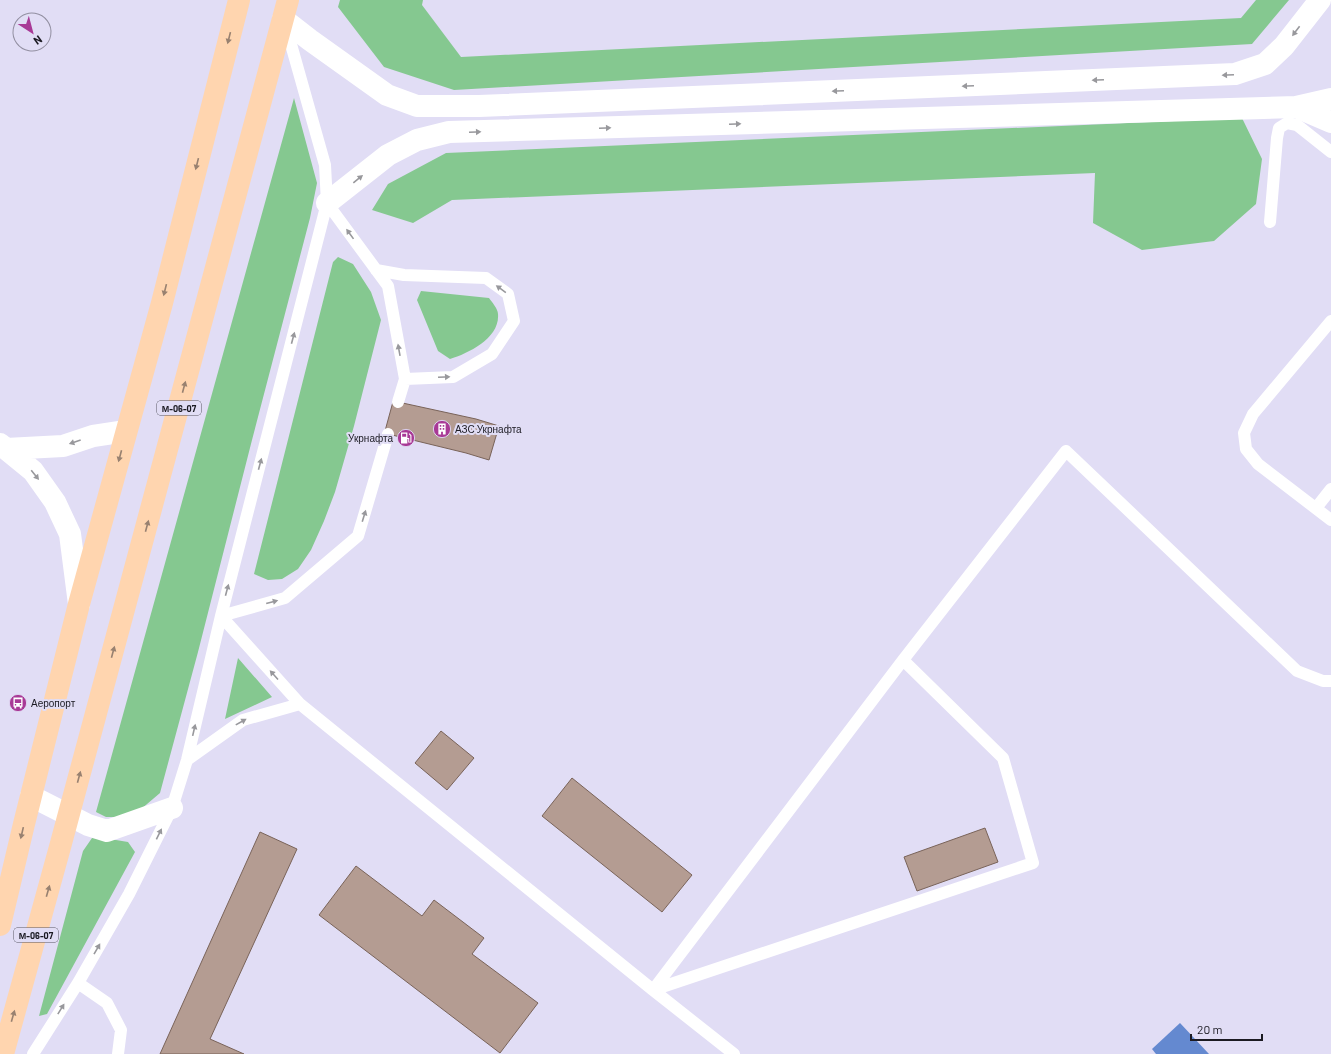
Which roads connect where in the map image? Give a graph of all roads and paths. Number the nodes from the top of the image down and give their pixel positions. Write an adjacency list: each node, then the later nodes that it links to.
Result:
1 (239, 0): 14 (main road, М-06-07, one-way to 14)
2 (1320, 0): 3 (street, one-way to 3)
3 (286, 9): 8 (lane); 28 (main road, М-06-07, one-way to 3)
4 (1331, 99): 5 (street)
5 (1296, 107): 6 (street); 8 (street, one-way to 5)
6 (1331, 122)
7 (1331, 152): 9 (lane)
8 (328, 203): 10 (lane, one-way to 8); 21 (lane, one-way to 8)
9 (1270, 222)
10 (376, 270): 12 (lane, one-way to 10); 12 (lane, one-way to 10)
11 (1331, 321): 18 (lane)
12 (405, 379): 13 (lane)
13 (398, 402)
14 (126, 431): 16 (street, one-way to 16); 20 (main road, М-06-07, one-way to 20)
15 (388, 434): 21 (lane, one-way to 15)
16 (3, 447): 20 (street, one-way to 20)
17 (1331, 489): 18 (lane)
18 (1316, 508): 19 (lane)
19 (1331, 520)
20 (80, 604): 26 (main road, М-06-07)
21 (221, 616): 24 (lane, one-way to 21); 25 (lane, one-way to 21)
22 (903, 660): 23 (lane); 31 (lane); 31 (lane)
23 (1331, 681)
24 (300, 704): 25 (lane, one-way to 24); 31 (lane)
25 (187, 760): 27 (lane)
26 (31, 796): 28 (street); 29 (main road, М-06-07, one-way to 29)
27 (172, 808): 28 (street); 30 (lane, one-way to 27)
28 (69, 815): 32 (main road, М-06-07, one-way to 28)
29 (0, 925)
30 (78, 983): 33 (lane, one-way to 30); 34 (lane)
31 (653, 990): 35 (lane)
32 (3, 1054)
33 (33, 1054)
34 (118, 1054)
35 (734, 1054)

